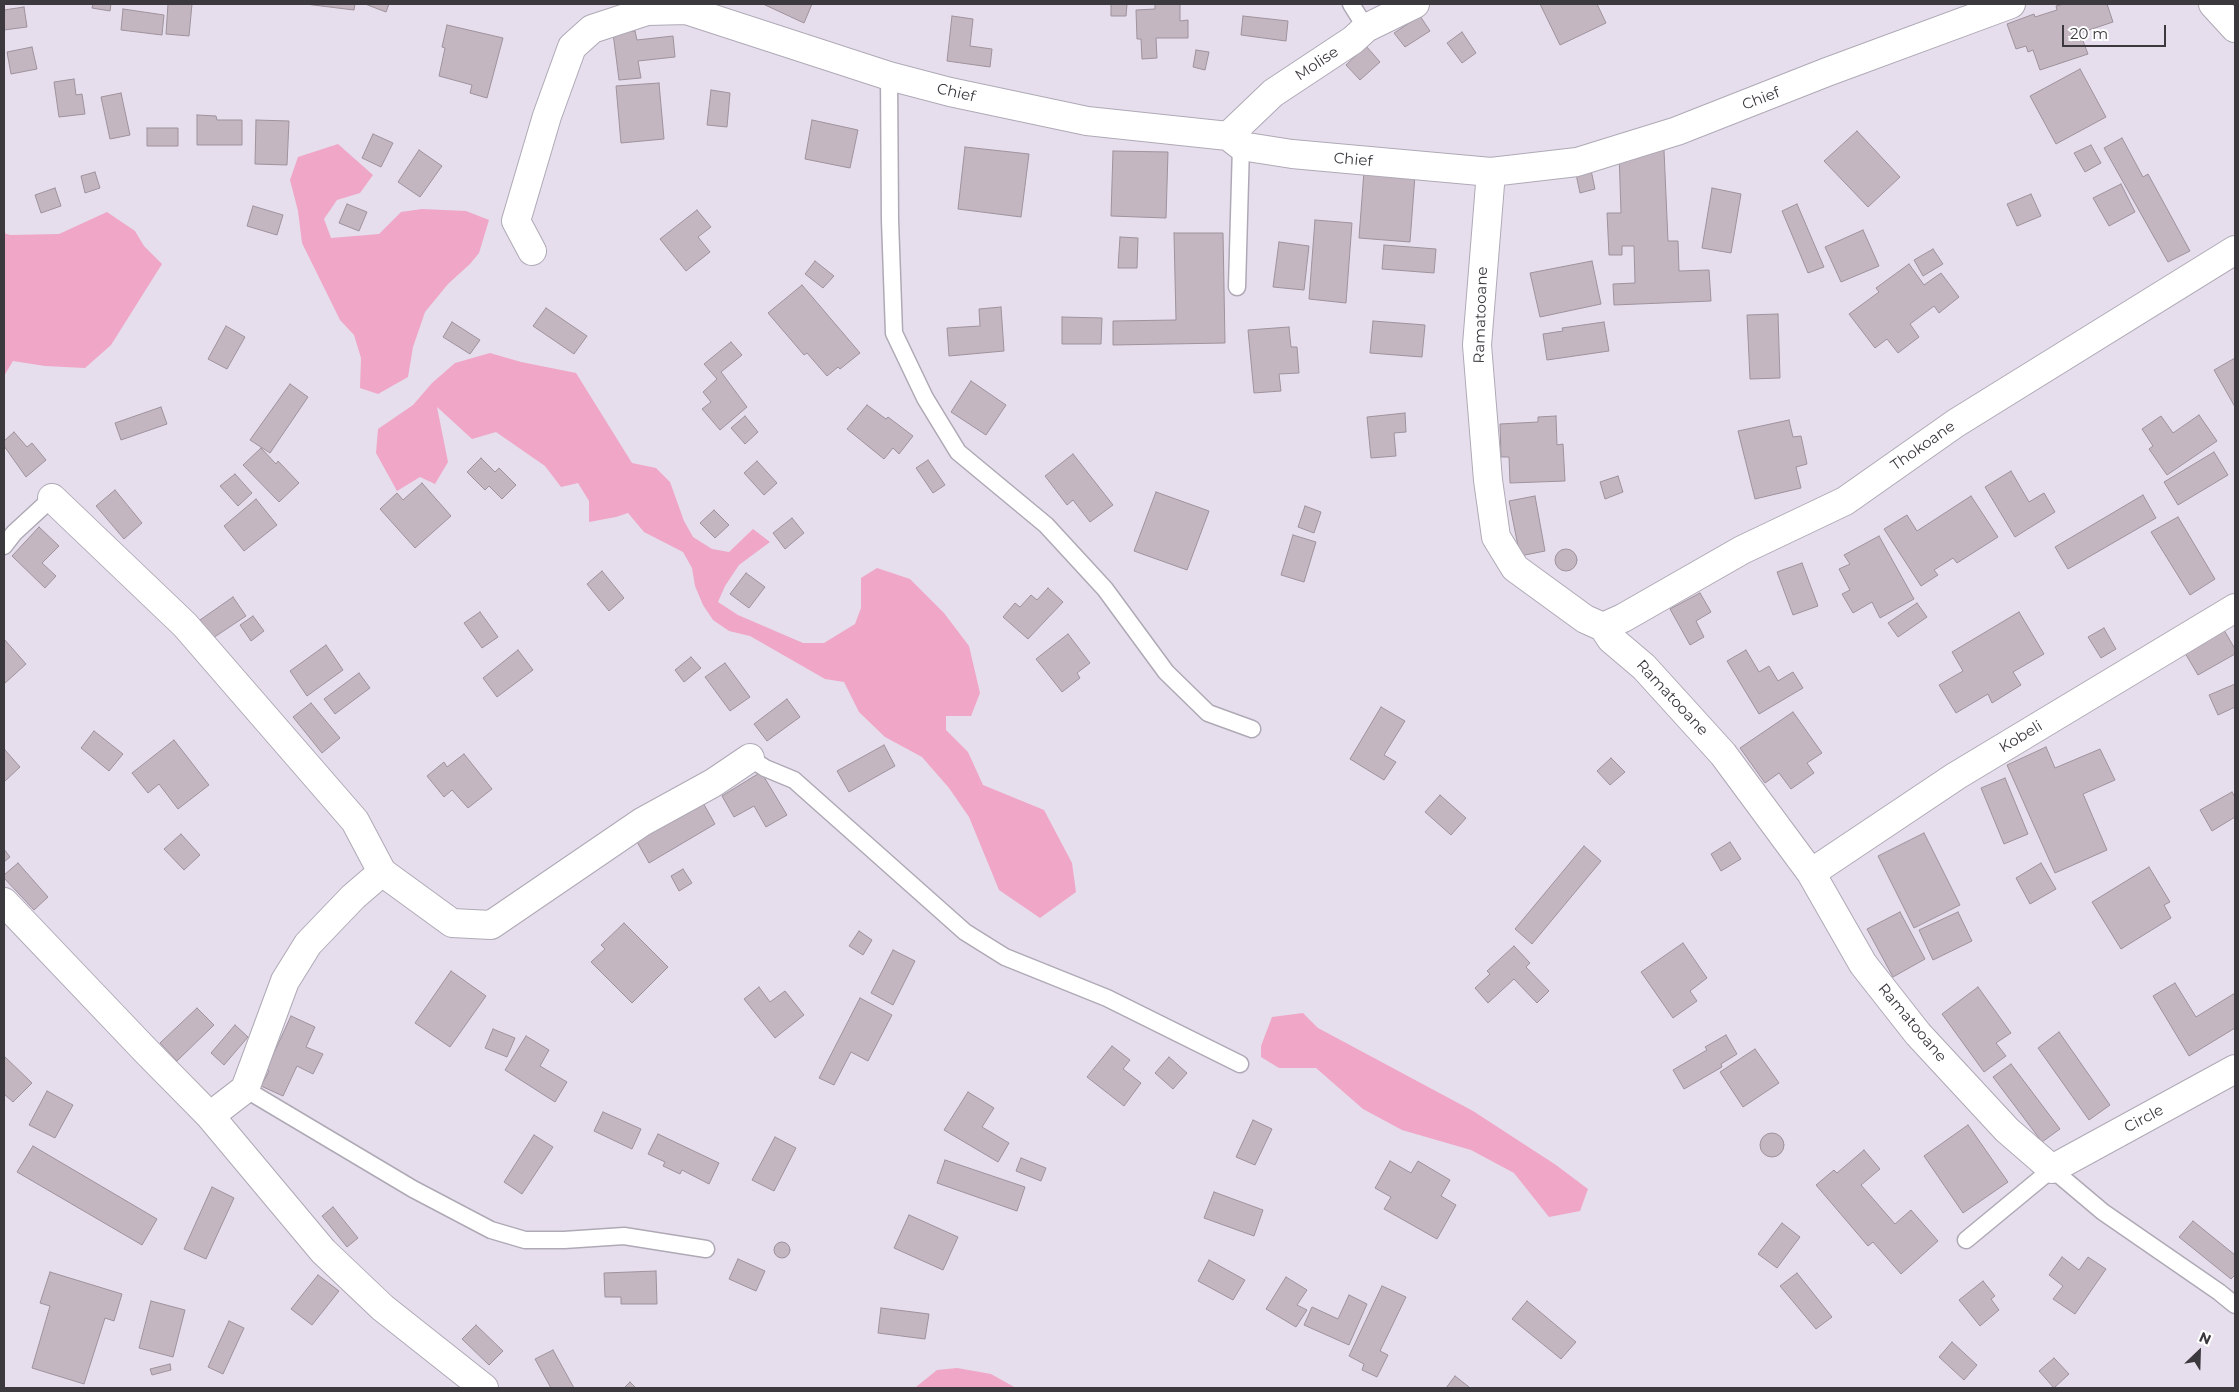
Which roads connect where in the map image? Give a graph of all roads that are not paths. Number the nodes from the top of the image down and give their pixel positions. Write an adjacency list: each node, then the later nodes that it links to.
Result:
1 (1351, 4): 6 (lane)
2 (1415, 4): 6 (street, Molise)
3 (2011, 4): 10 (street, Chief)
4 (2213, 4): 7 (street)
5 (686, 7): 8 (street, Chief); 12 (street, Chief)
6 (1366, 28): 9 (street, Molise)
7 (2235, 28)
8 (889, 76): 9 (street, Chief); 18 (lane)
9 (1235, 141): 10 (street, Chief); 13 (lane)
10 (1491, 172): 17 (street, Ramatooane)
11 (2235, 250): 17 (street, Thokoane)
12 (532, 251)
13 (1237, 287)
14 (52, 498): 15 (lane); 20 (street)
15 (4, 546)
16 (2235, 608): 21 (street, Kobeli)
17 (1603, 627): 21 (street, Ramatooane)
18 (1252, 729)
19 (750, 758): 20 (street); 23 (lane)
20 (382, 872): 25 (street)
21 (1811, 873): 27 (street, Ramatooane)
22 (4, 902): 26 (street)
23 (1240, 1064)
24 (2235, 1070): 27 (street, Circle)
25 (245, 1089): 26 (street); 29 (lane)
26 (210, 1116): 31 (street)
27 (2052, 1169): 28 (lane); 30 (lane)
28 (1966, 1240)
29 (706, 1249)
30 (2235, 1305)
31 (484, 1388)

